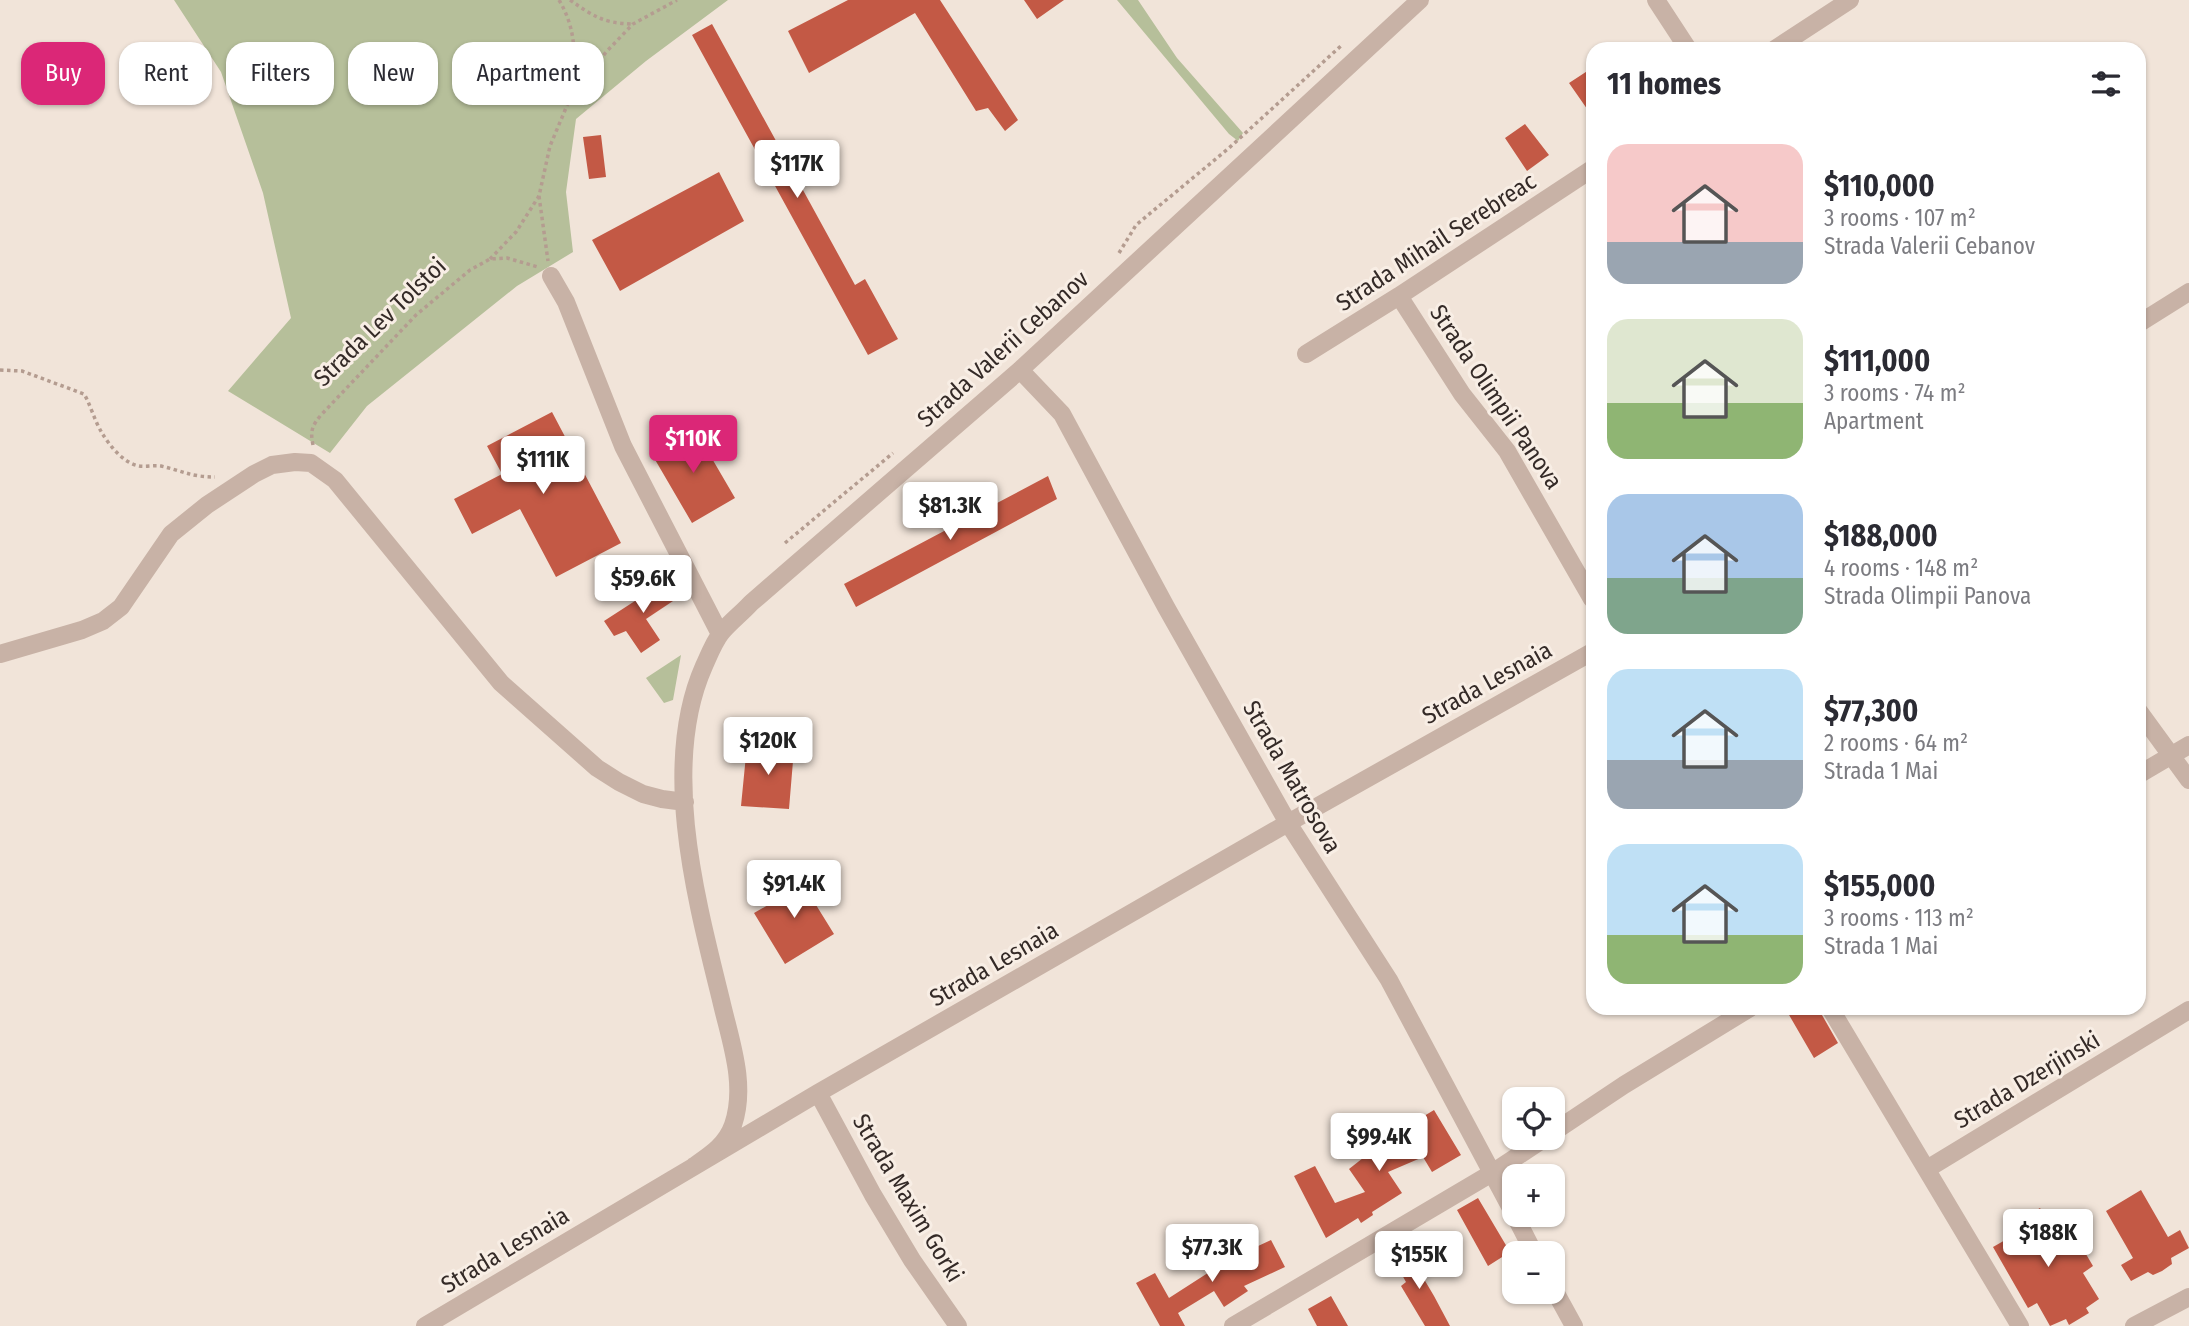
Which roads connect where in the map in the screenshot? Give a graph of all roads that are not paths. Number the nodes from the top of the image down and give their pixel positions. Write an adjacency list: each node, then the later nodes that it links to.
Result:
1 (1420, 0): 12 (street, Strada Valerii Cebanov)
2 (1656, 0): 4 (street)
3 (1850, 0): 5 (street)
4 (1683, 42)
5 (1786, 42)
6 (1586, 173): 9 (street, Strada Mihail Serebreac)
7 (551, 276): 14 (street)
8 (2189, 292): 10 (street)
9 (1399, 296): 11 (street, Strada Mihail Serebreac); 13 (street, Strada Olimpii Panova)
10 (2146, 319)
11 (1306, 354)
12 (1020, 370): 14 (street, Strada Valerii Cebanov); 23 (street, Strada Matrosova)
13 (1586, 589)
14 (720, 634): 22 (street, Strada Valerii Cebanov)
15 (0, 654): 22 (street)
16 (1586, 655): 23 (street, Strada Lesnaia)
17 (2146, 722): 19 (street)
18 (2189, 745): 19 (street)
19 (2170, 756): 20 (street); 21 (street)
20 (2146, 770)
21 (2189, 780)
22 (685, 802): 30 (street)
23 (1288, 823): 27 (street, Strada Lesnaia); 32 (street, Strada Matrosova)
24 (2189, 1010): 31 (street, Strada Dzerjinski)
25 (1739, 1015): 28 (street)
26 (1834, 1015): 31 (street)
27 (818, 1093): 30 (street, Strada Lesnaia); 37 (street, Strada Maxim Gorki)
28 (1565, 1124)
29 (1527, 1150): 32 (street)
30 (694, 1166): 36 (street, Strada Lesnaia)
31 (1927, 1169): 40 (street)
32 (1492, 1173): 33 (street, Strada Matrosova); 38 (street)
33 (1502, 1192)
34 (2189, 1297): 41 (street)
35 (1562, 1304): 39 (street)
36 (425, 1326)
37 (958, 1326)
38 (1233, 1326)
39 (1574, 1326)
40 (2020, 1326)
41 (2133, 1326)

